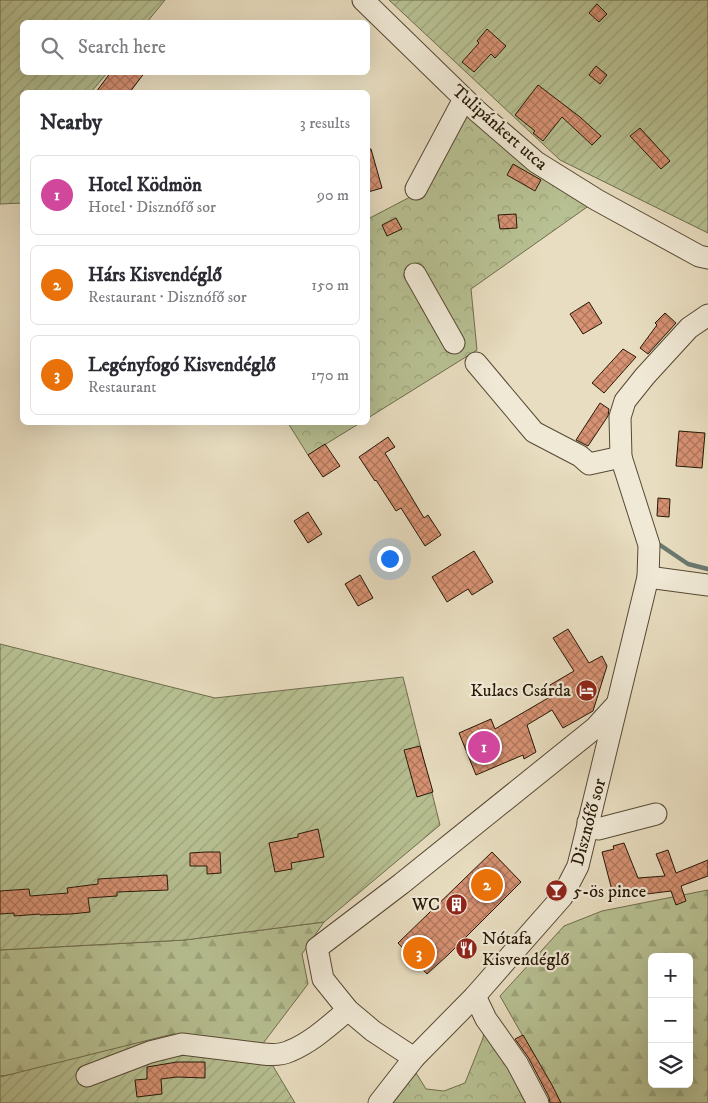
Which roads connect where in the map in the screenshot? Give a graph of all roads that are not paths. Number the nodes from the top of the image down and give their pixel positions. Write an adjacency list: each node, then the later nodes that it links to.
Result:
1 (363, 0): 2 (street, Tulipánkert utca)
2 (464, 99): 3 (street); 4 (street, Tulipánkert utca)
3 (416, 189)
4 (708, 258)
5 (415, 274): 7 (street)
6 (708, 315): 9 (street, Disznófő sor)
7 (454, 343)
8 (476, 363): 9 (street)
9 (621, 457): 10 (street, Disznófő sor)
10 (648, 578): 11 (street); 12 (street, Disznófő sor)
11 (708, 585)
12 (617, 704): 14 (street, Disznófő sor); 16 (street)
13 (656, 814): 14 (street)
14 (588, 822): 15 (street, Disznófő sor)
15 (475, 996): 17 (street, Disznófő sor); 20 (street)
16 (348, 1010): 17 (street); 18 (street)
17 (414, 1058): 19 (street, Disznófő sor)
18 (87, 1076)
19 (379, 1103)
20 (538, 1103)

